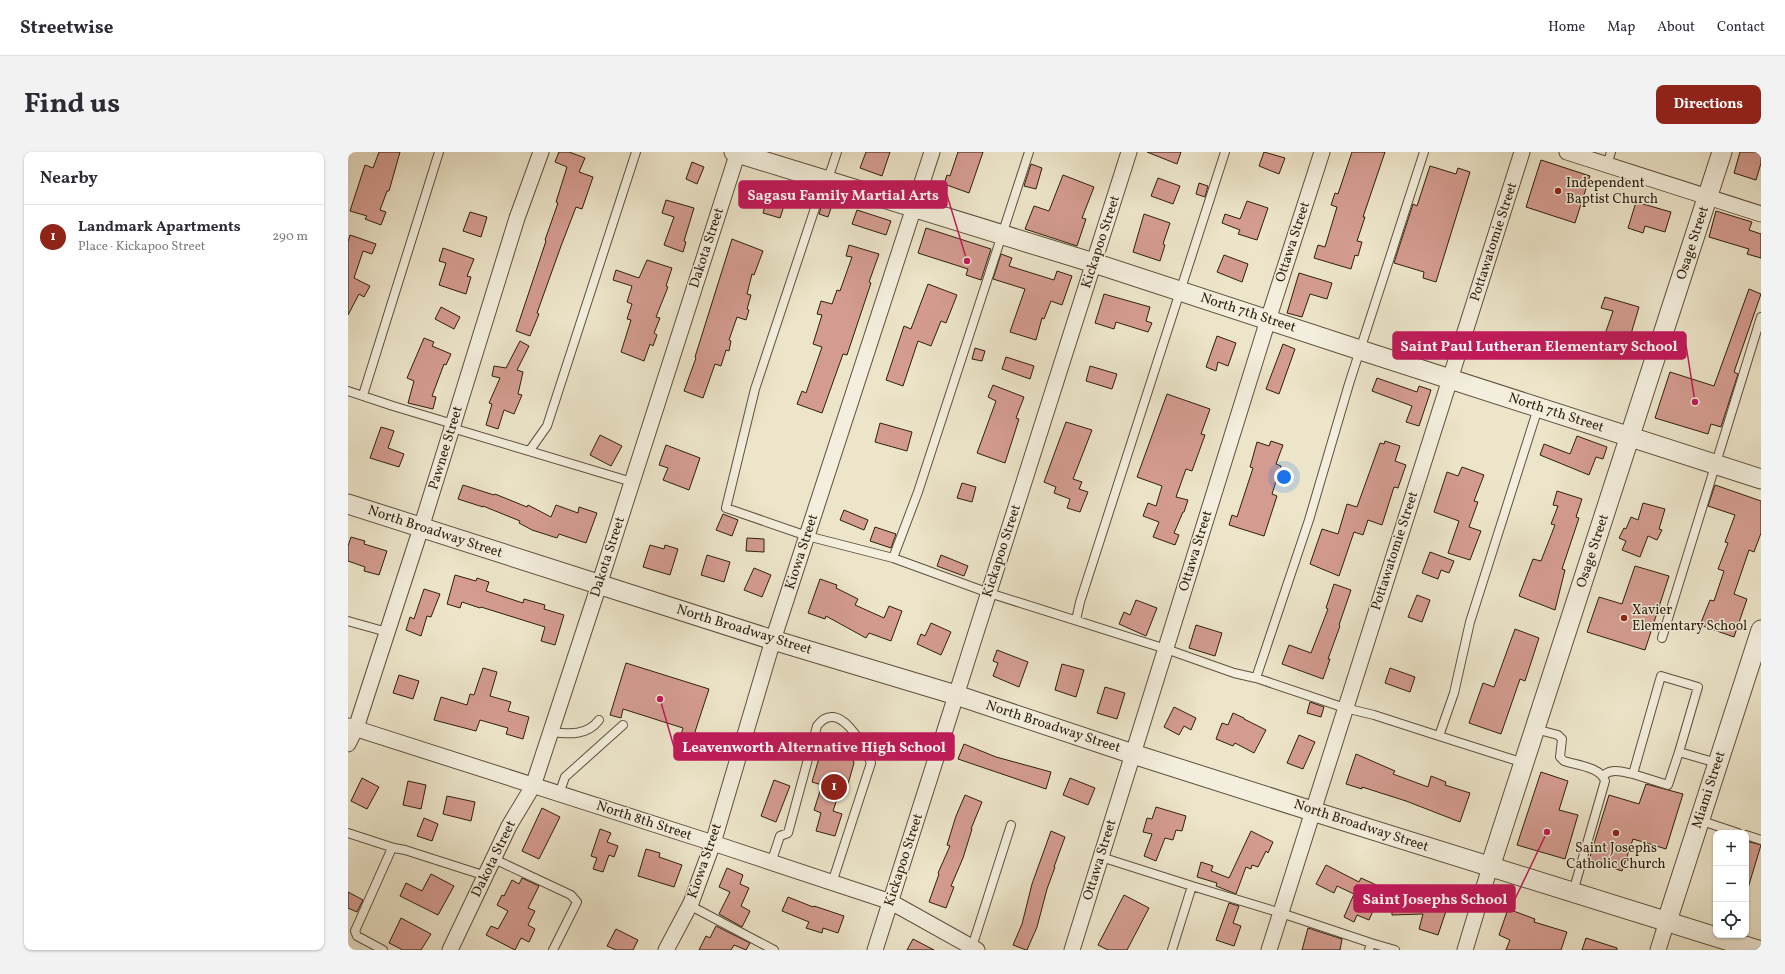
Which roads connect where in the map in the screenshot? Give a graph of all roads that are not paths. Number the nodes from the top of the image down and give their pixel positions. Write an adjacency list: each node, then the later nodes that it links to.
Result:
1 (439, 152): 28 (lane)
2 (541, 152): 30 (street, Pawnee Street)
3 (636, 152): 32 (lane)
4 (736, 152): 16 (street, North 7th Street); 35 (street, Dakota Street)
5 (837, 152): 16 (lane)
6 (932, 152): 18 (street, Kiowa Street)
7 (1029, 152): 20 (lane)
8 (1130, 152): 21 (street, Kickapoo Street)
9 (1225, 152): 22 (lane)
10 (1322, 152): 24 (street, Ottawa Street)
11 (1424, 152): 25 (lane)
12 (1522, 152): 26 (street, Pottawatomie Street)
13 (1567, 152): 15 (street)
14 (1722, 152): 17 (street, Osage Street)
15 (1609, 158): 17 (street)
16 (826, 181): 18 (street, North 7th Street); 38 (lane)
17 (1708, 198): 19 (street); 31 (street, Osage Street)
18 (914, 208): 20 (street, North 7th Street); 38 (street, Kiowa Street)
19 (1761, 214)
20 (1002, 234): 21 (street, North 7th Street); 39 (lane)
21 (1094, 263): 22 (street, North 7th Street); 41 (street, Kickapoo Street)
22 (1180, 291): 24 (street, North 7th Street); 42 (lane)
23 (1761, 317): 33 (lane)
24 (1268, 320): 25 (street, North 7th Street); 48 (street, Ottawa Street)
25 (1360, 350): 26 (street, North 7th Street); 49 (lane)
26 (1450, 379): 29 (street, North 7th Street); 51 (street, Pottawatomie Street)
27 (348, 391): 28 (lane)
28 (363, 395): 30 (lane)
29 (1538, 408): 31 (street, North 7th Street); 57 (lane)
30 (453, 426): 32 (lane); 37 (street, Pawnee Street)
31 (1629, 437): 33 (street, North 7th Street); 55 (street, Osage Street)
32 (530, 450): 35 (lane)
33 (1714, 464): 34 (street, North 7th Street); 46 (lane)
34 (1761, 479)
35 (632, 482): 40 (street, Dakota Street)
36 (348, 504): 37 (street, North Broadway Street)
37 (421, 528): 40 (street, North Broadway Street); 45 (street, Pawnee Street)
38 (807, 536): 39 (lane); 47 (street, Kiowa Street)
39 (893, 558): 41 (lane)
40 (599, 585): 47 (street, North Broadway Street); 56 (street, Dakota Street)
41 (989, 593): 42 (lane); 50 (street, Kickapoo Street)
42 (1076, 620): 48 (lane)
43 (348, 621): 45 (lane)
44 (1761, 630): 62 (street, Miami Street)
45 (387, 632): 54 (street, Pawnee Street)
46 (1662, 638)
47 (773, 640): 50 (street, North Broadway Street); 74 (street, Kiowa Street)
48 (1166, 648): 49 (lane); 60 (street, Ottawa Street)
49 (1256, 678): 51 (lane)
50 (956, 695): 60 (street, North Broadway Street); 84 (street, Kickapoo Street)
51 (1345, 708): 57 (lane); 67 (street, Pottawatomie Street)
52 (600, 720): 56 (lane)
53 (623, 725): 66 (lane)
54 (352, 727): 58 (street, Pawnee Street); 65 (street, North 8th Street)
55 (1535, 729): 61 (street, Osage Street); 64 (lane)
56 (551, 732): 65 (street, Dakota Street)
57 (1439, 736): 61 (lane)
58 (348, 744)
59 (1679, 752): 62 (lane); 63 (lane); 63 (lane)
60 (1133, 754): 67 (street, North Broadway Street); 76 (street, Ottawa Street)
61 (1524, 763): 79 (street, Osage Street)
62 (1717, 763): 68 (street, Miami Street)
63 (1633, 774): 64 (lane)
64 (1604, 775): 83 (lane)
65 (533, 786): 66 (street, North 8th Street); 77 (street, Dakota Street)
66 (559, 794): 74 (street, North 8th Street)
67 (1312, 811): 79 (street, North Broadway Street); 86 (street, Pottawatomie Street)
68 (1699, 820): 70 (lane); 87 (street, Miami Street)
69 (1011, 825): 89 (lane)
70 (1729, 830)
71 (348, 833): 75 (lane)
72 (1749, 837): 73 (lane)
73 (1761, 840)
74 (713, 843): 78 (street, North 8th Street); 85 (street, Kiowa Street)
75 (392, 848): 80 (lane); 91 (lane)
76 (1101, 857): 82 (lane); 97 (street, Ottawa Street)
77 (494, 859): 80 (street, Dakota Street); 93 (lane)
78 (772, 862): 81 (street, North 8th Street); 81 (lane)
79 (1490, 867): 83 (street, North Broadway Street); 101 (street, Osage Street)
80 (486, 876): 92 (street, Dakota Street)
81 (832, 883): 84 (street, North 8th Street)
82 (1192, 886): 86 (lane); 98 (lane)
83 (1573, 892): 87 (street, North Broadway Street)
84 (891, 902): 89 (street, North 8th Street); 96 (street, Kickapoo Street)
85 (689, 906): 94 (street, Kiowa Street); 95 (lane)
86 (1281, 913): 88 (lane); 99 (street, Pottawatomie Street)
87 (1667, 921): 90 (street, North Broadway Street); 102 (street, Miami Street)
88 (1370, 946): 100 (lane)
89 (975, 948)
90 (1760, 949)
91 (383, 950)
92 (450, 950)
93 (553, 950)
94 (666, 950)
95 (774, 950)
96 (875, 950)
97 (1072, 950)
98 (1172, 950)
99 (1269, 950)
100 (1395, 950)
101 (1464, 950)
102 (1658, 950)

